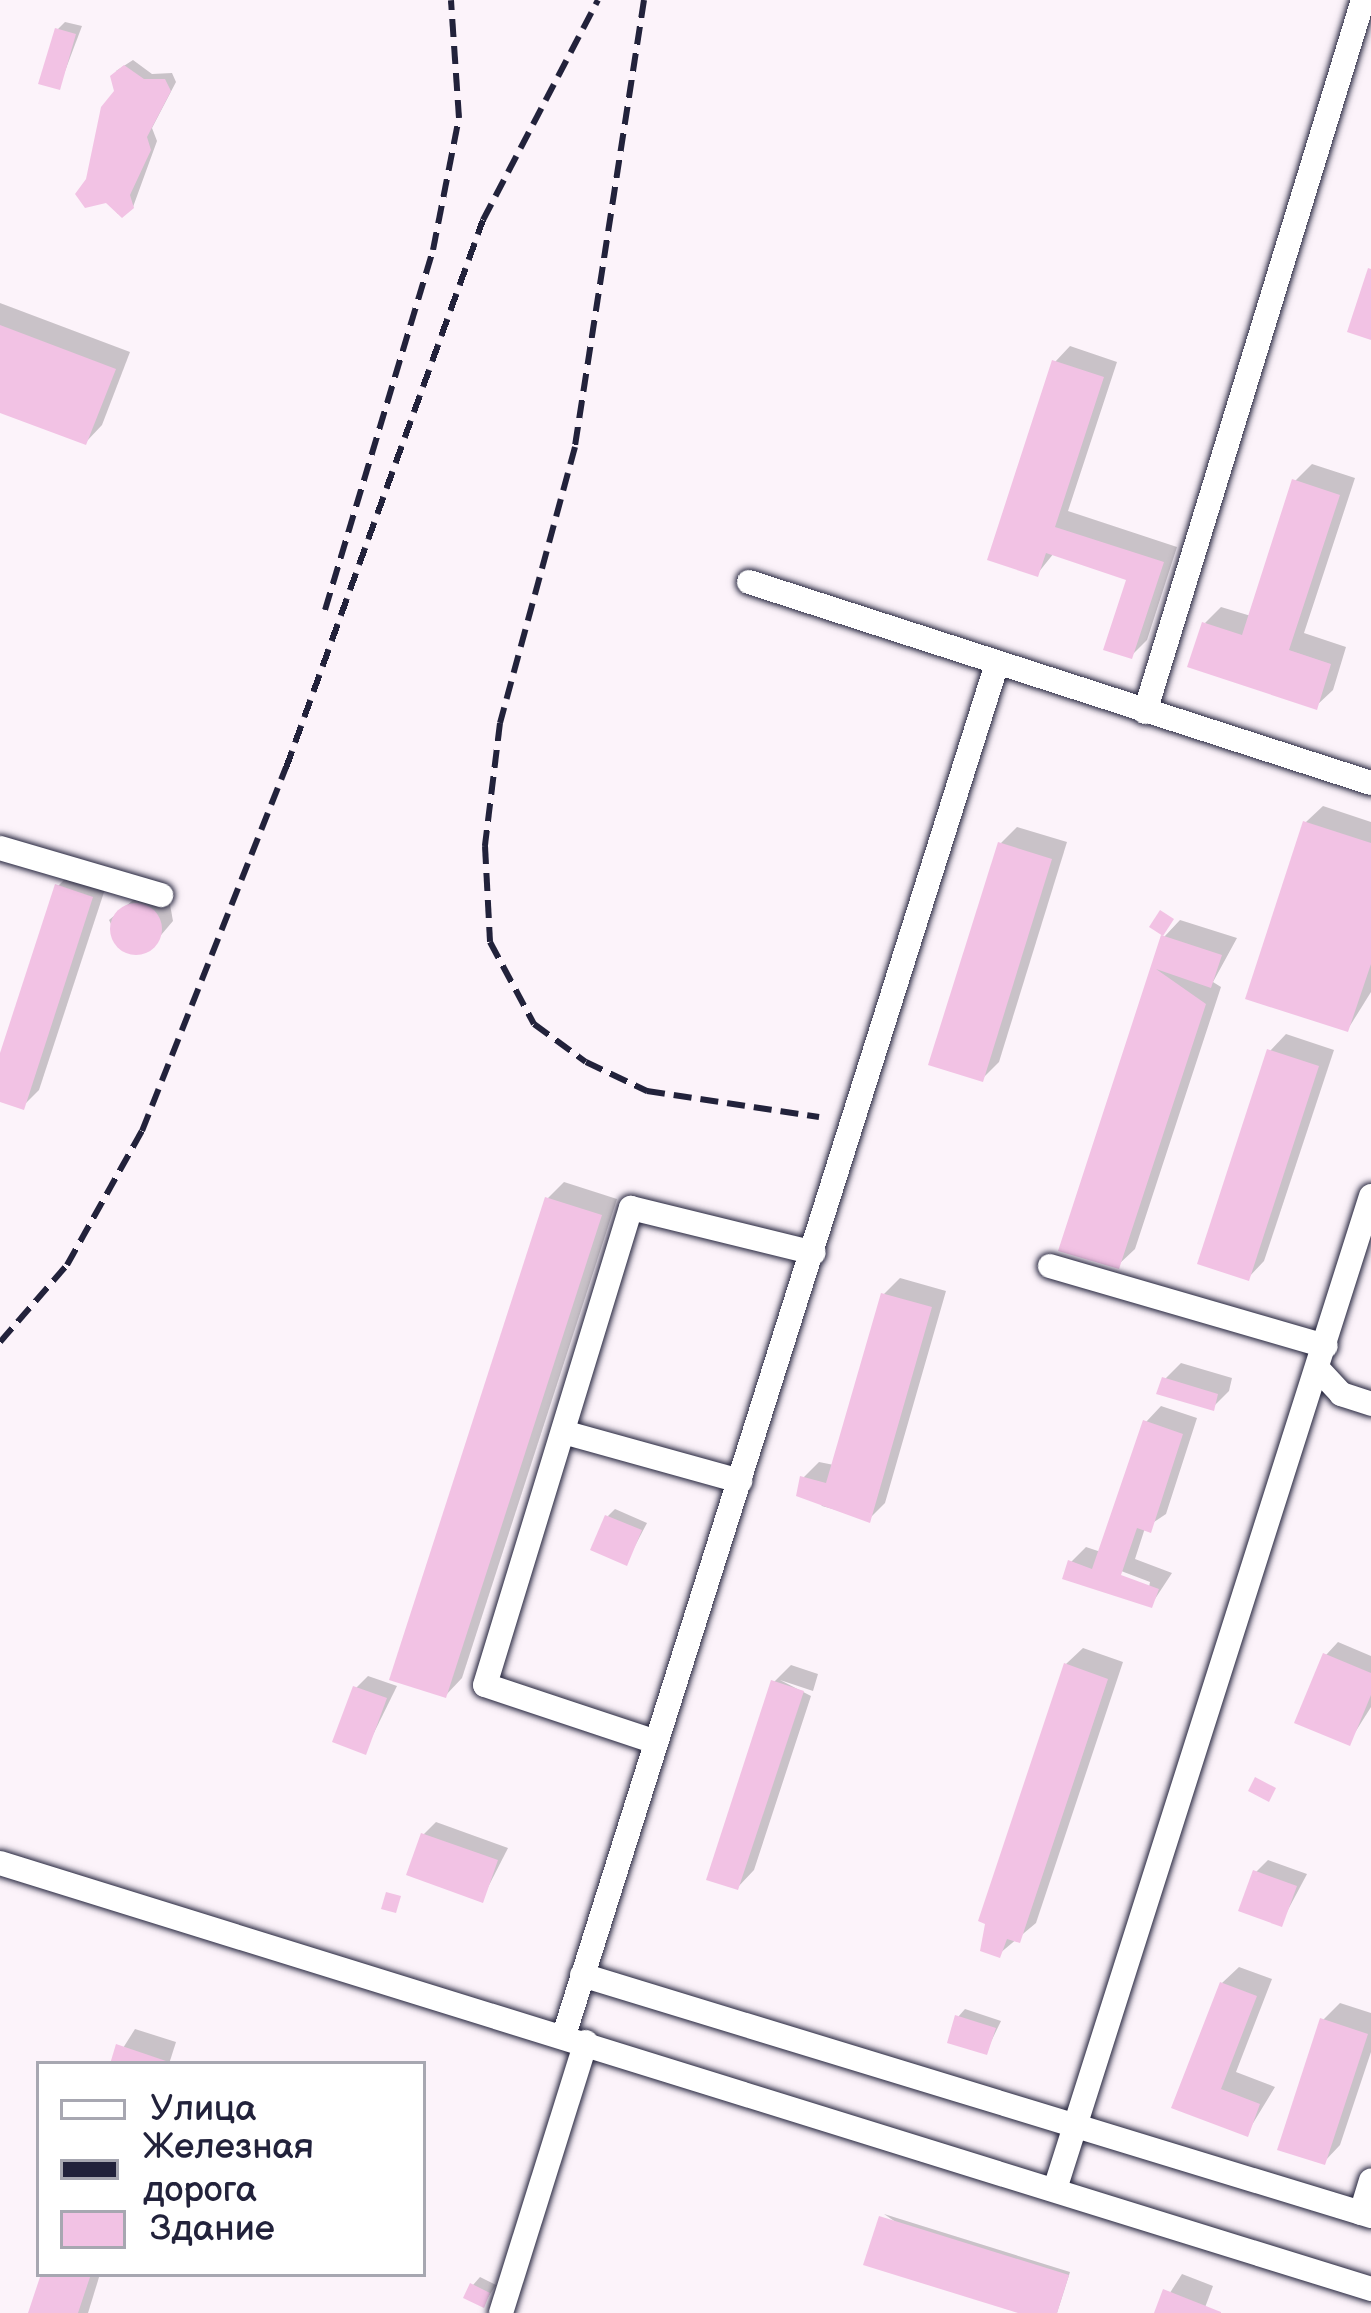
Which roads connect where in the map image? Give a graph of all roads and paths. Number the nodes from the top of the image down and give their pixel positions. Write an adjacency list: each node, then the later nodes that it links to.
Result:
1 (1359, 4): 4 (lane)
2 (748, 582): 3 (lane)
3 (997, 663): 4 (lane); 9 (lane)
4 (1145, 712): 5 (lane)
5 (1371, 783)
6 (0, 848): 7 (lane)
7 (161, 895)
8 (1371, 1196): 11 (lane)
9 (814, 1253): 13 (lane); 14 (lane)
10 (1050, 1266): 11 (lane)
11 (1323, 1358): 12 (lane); 19 (lane)
12 (1371, 1403)
13 (562, 1432): 14 (lane); 15 (lane)
14 (740, 1481): 15 (lane)
15 (656, 1742): 17 (lane)
16 (0, 1863): 18 (lane)
17 (582, 1975): 18 (lane); 19 (lane)
18 (575, 2039): 21 (lane); 24 (lane)
19 (1077, 2121): 21 (lane); 22 (lane)
20 (1371, 2181): 22 (lane)
21 (1055, 2189): 23 (lane)
22 (1366, 2214)
23 (1371, 2289)
24 (501, 2313)

